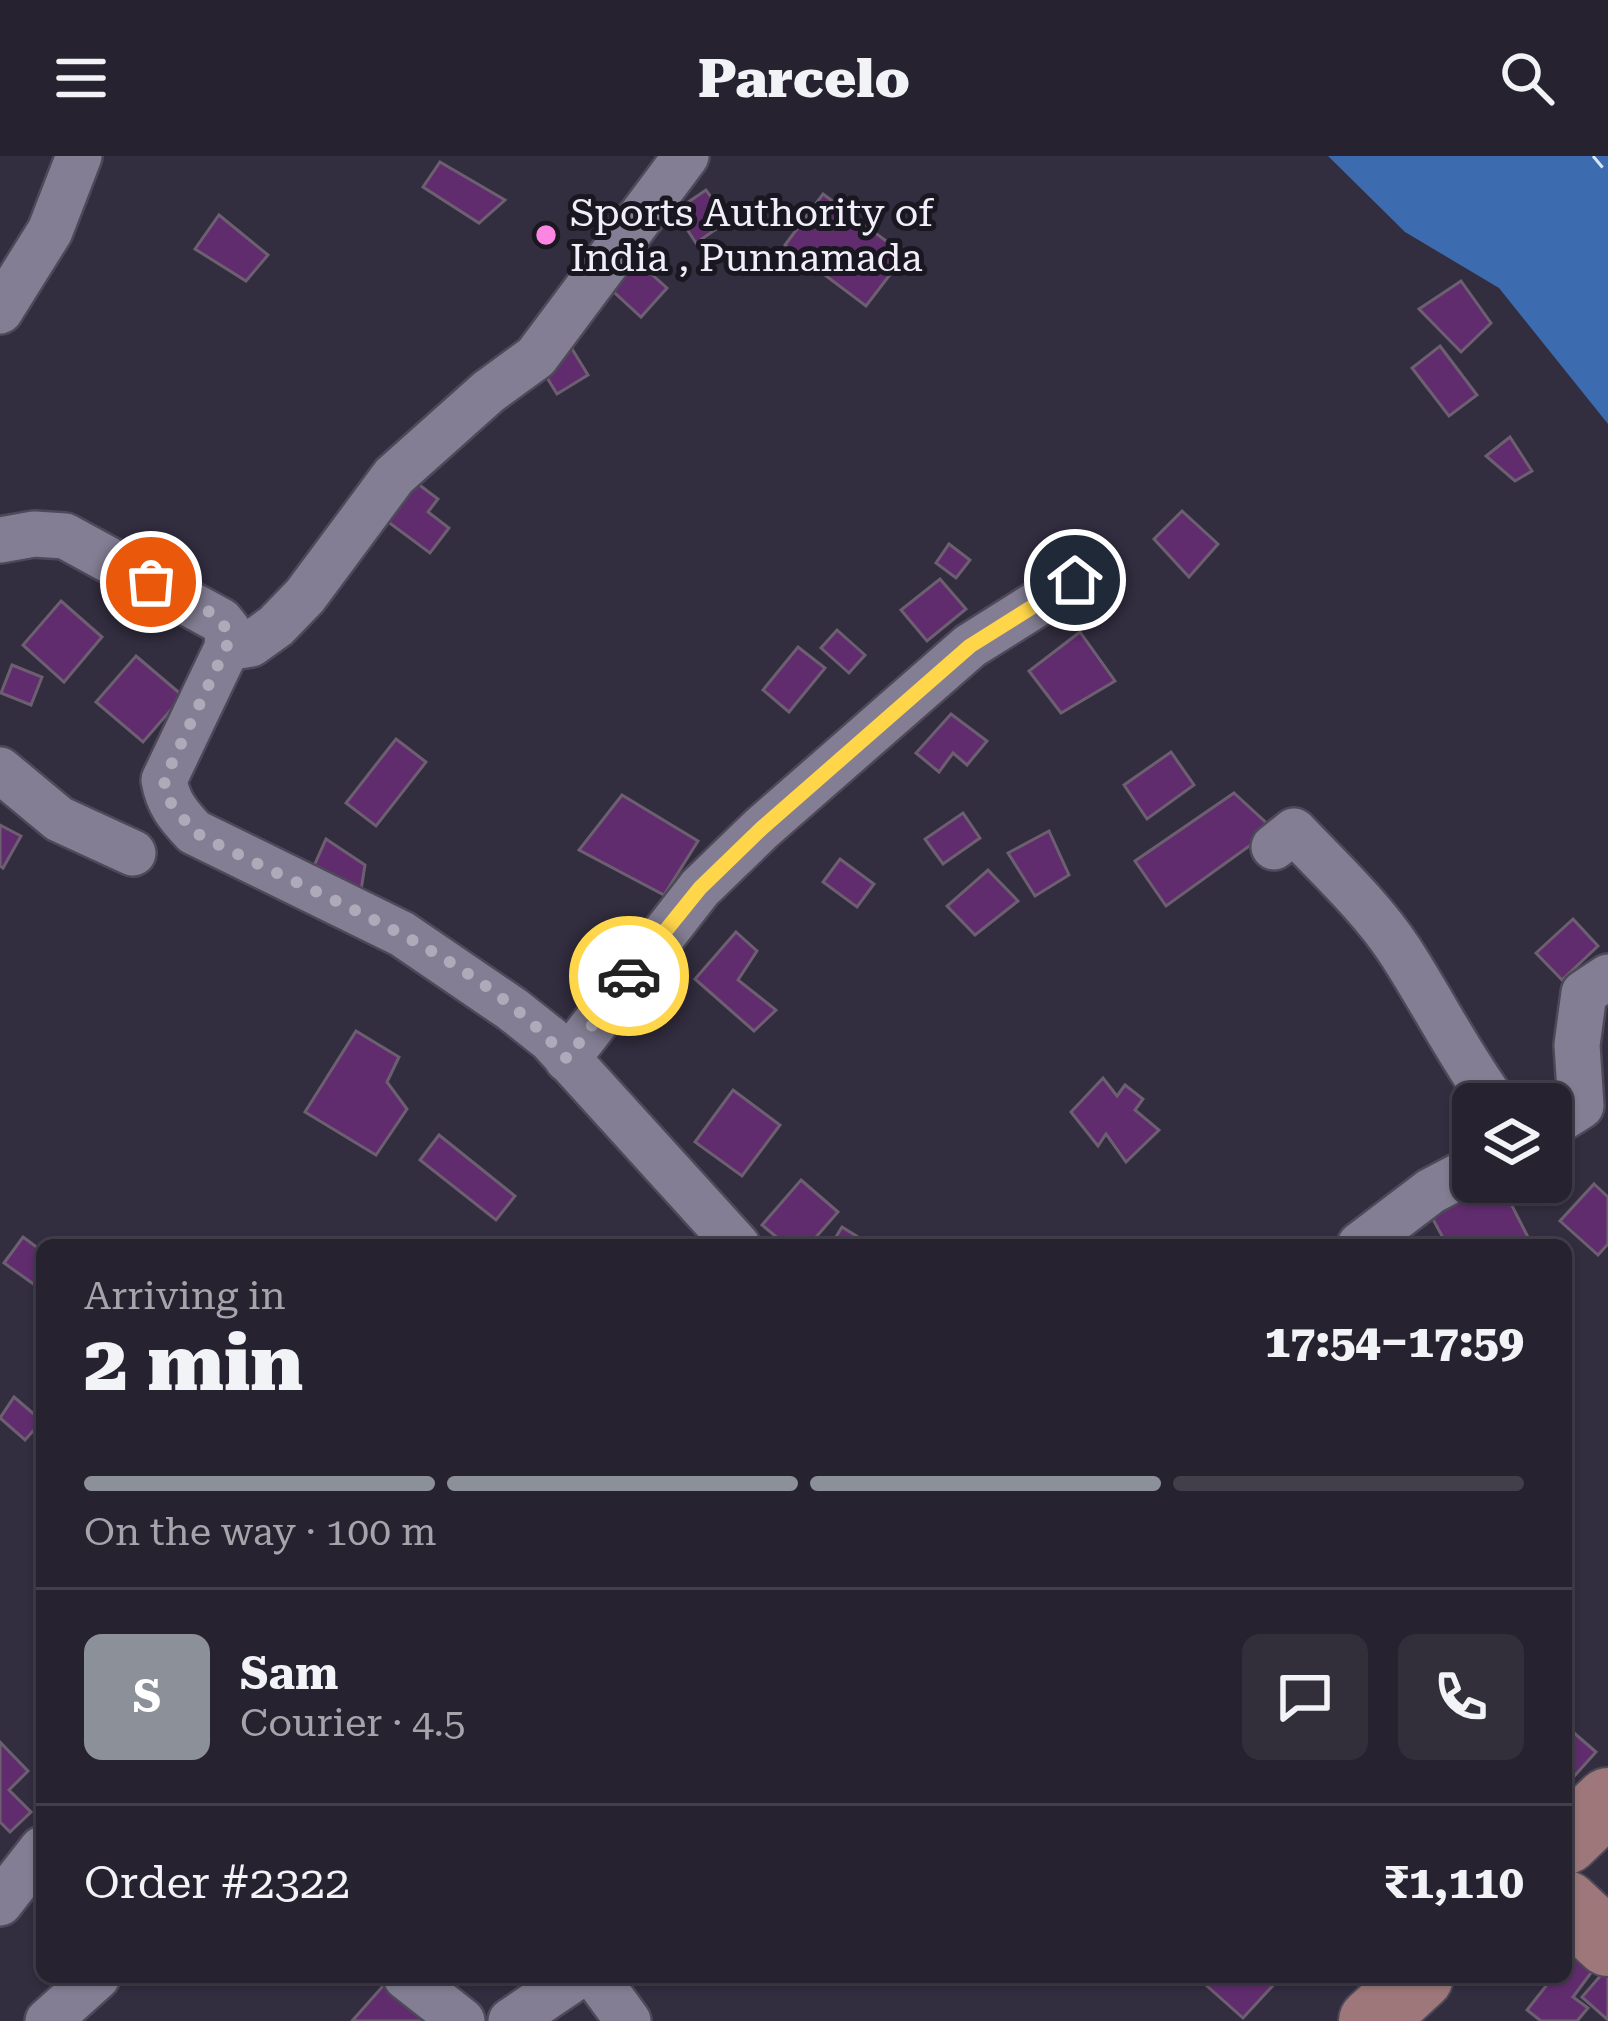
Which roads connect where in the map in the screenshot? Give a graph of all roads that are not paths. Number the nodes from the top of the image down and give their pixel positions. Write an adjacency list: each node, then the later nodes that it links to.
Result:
1 (79, 156): 3 (street)
2 (686, 156): 6 (street)
3 (0, 311)
4 (0, 539): 6 (street)
5 (1075, 580): 11 (street)
6 (227, 648): 11 (street)
7 (0, 770): 9 (street)
8 (1274, 847): 12 (street)
9 (133, 853)
10 (1608, 977): 13 (street)
11 (567, 1059): 15 (street)
12 (1480, 1083)
13 (1580, 1106)
14 (1452, 1180): 16 (street)
15 (732, 1239)
16 (1368, 1239)
17 (1608, 1802): 18 (main road)
18 (1572, 1835)
19 (36, 1857): 20 (street)
20 (0, 1903)
21 (1572, 1910): 22 (main road)
22 (1608, 1943)
23 (90, 1983): 28 (street)
24 (414, 1983): 29 (street)
25 (567, 1983): 30 (street)
26 (600, 1983): 31 (street)
27 (1413, 1983): 32 (main road)
28 (48, 2021)
29 (462, 2021)
30 (512, 2021)
31 (628, 2021)
32 (1372, 2021)

